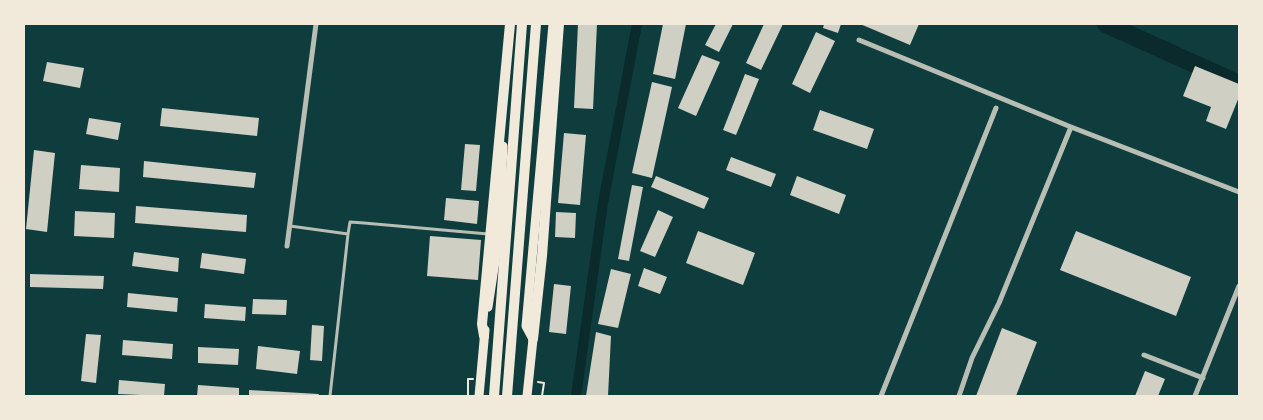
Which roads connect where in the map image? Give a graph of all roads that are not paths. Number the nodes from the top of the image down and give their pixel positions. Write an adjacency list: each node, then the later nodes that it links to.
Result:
1 (316, 24): 11 (street)
2 (522, 24): 22 (highway)
3 (536, 24): 23 (highway)
4 (552, 24): 17 (main road)
5 (559, 24): 17 (highway)
6 (510, 27): 13 (main road); 16 (highway)
7 (859, 40): 9 (street)
8 (996, 108): 25 (street)
9 (1071, 127): 10 (street); 26 (street)
10 (1239, 192)
11 (290, 226): 12 (lane); 14 (street)
12 (348, 234): 13 (lane); 20 (lane)
13 (499, 235): 16 (main road)
14 (287, 246)
15 (1239, 286): 19 (street)
16 (484, 336): 21 (main road)
17 (533, 339): 24 (main road)
18 (1144, 356): 19 (street)
19 (1203, 378): 27 (street)
20 (330, 396)
21 (479, 396)
22 (494, 396)
23 (507, 396)
24 (527, 396)
25 (881, 396)
26 (959, 396)
27 (1195, 396)

